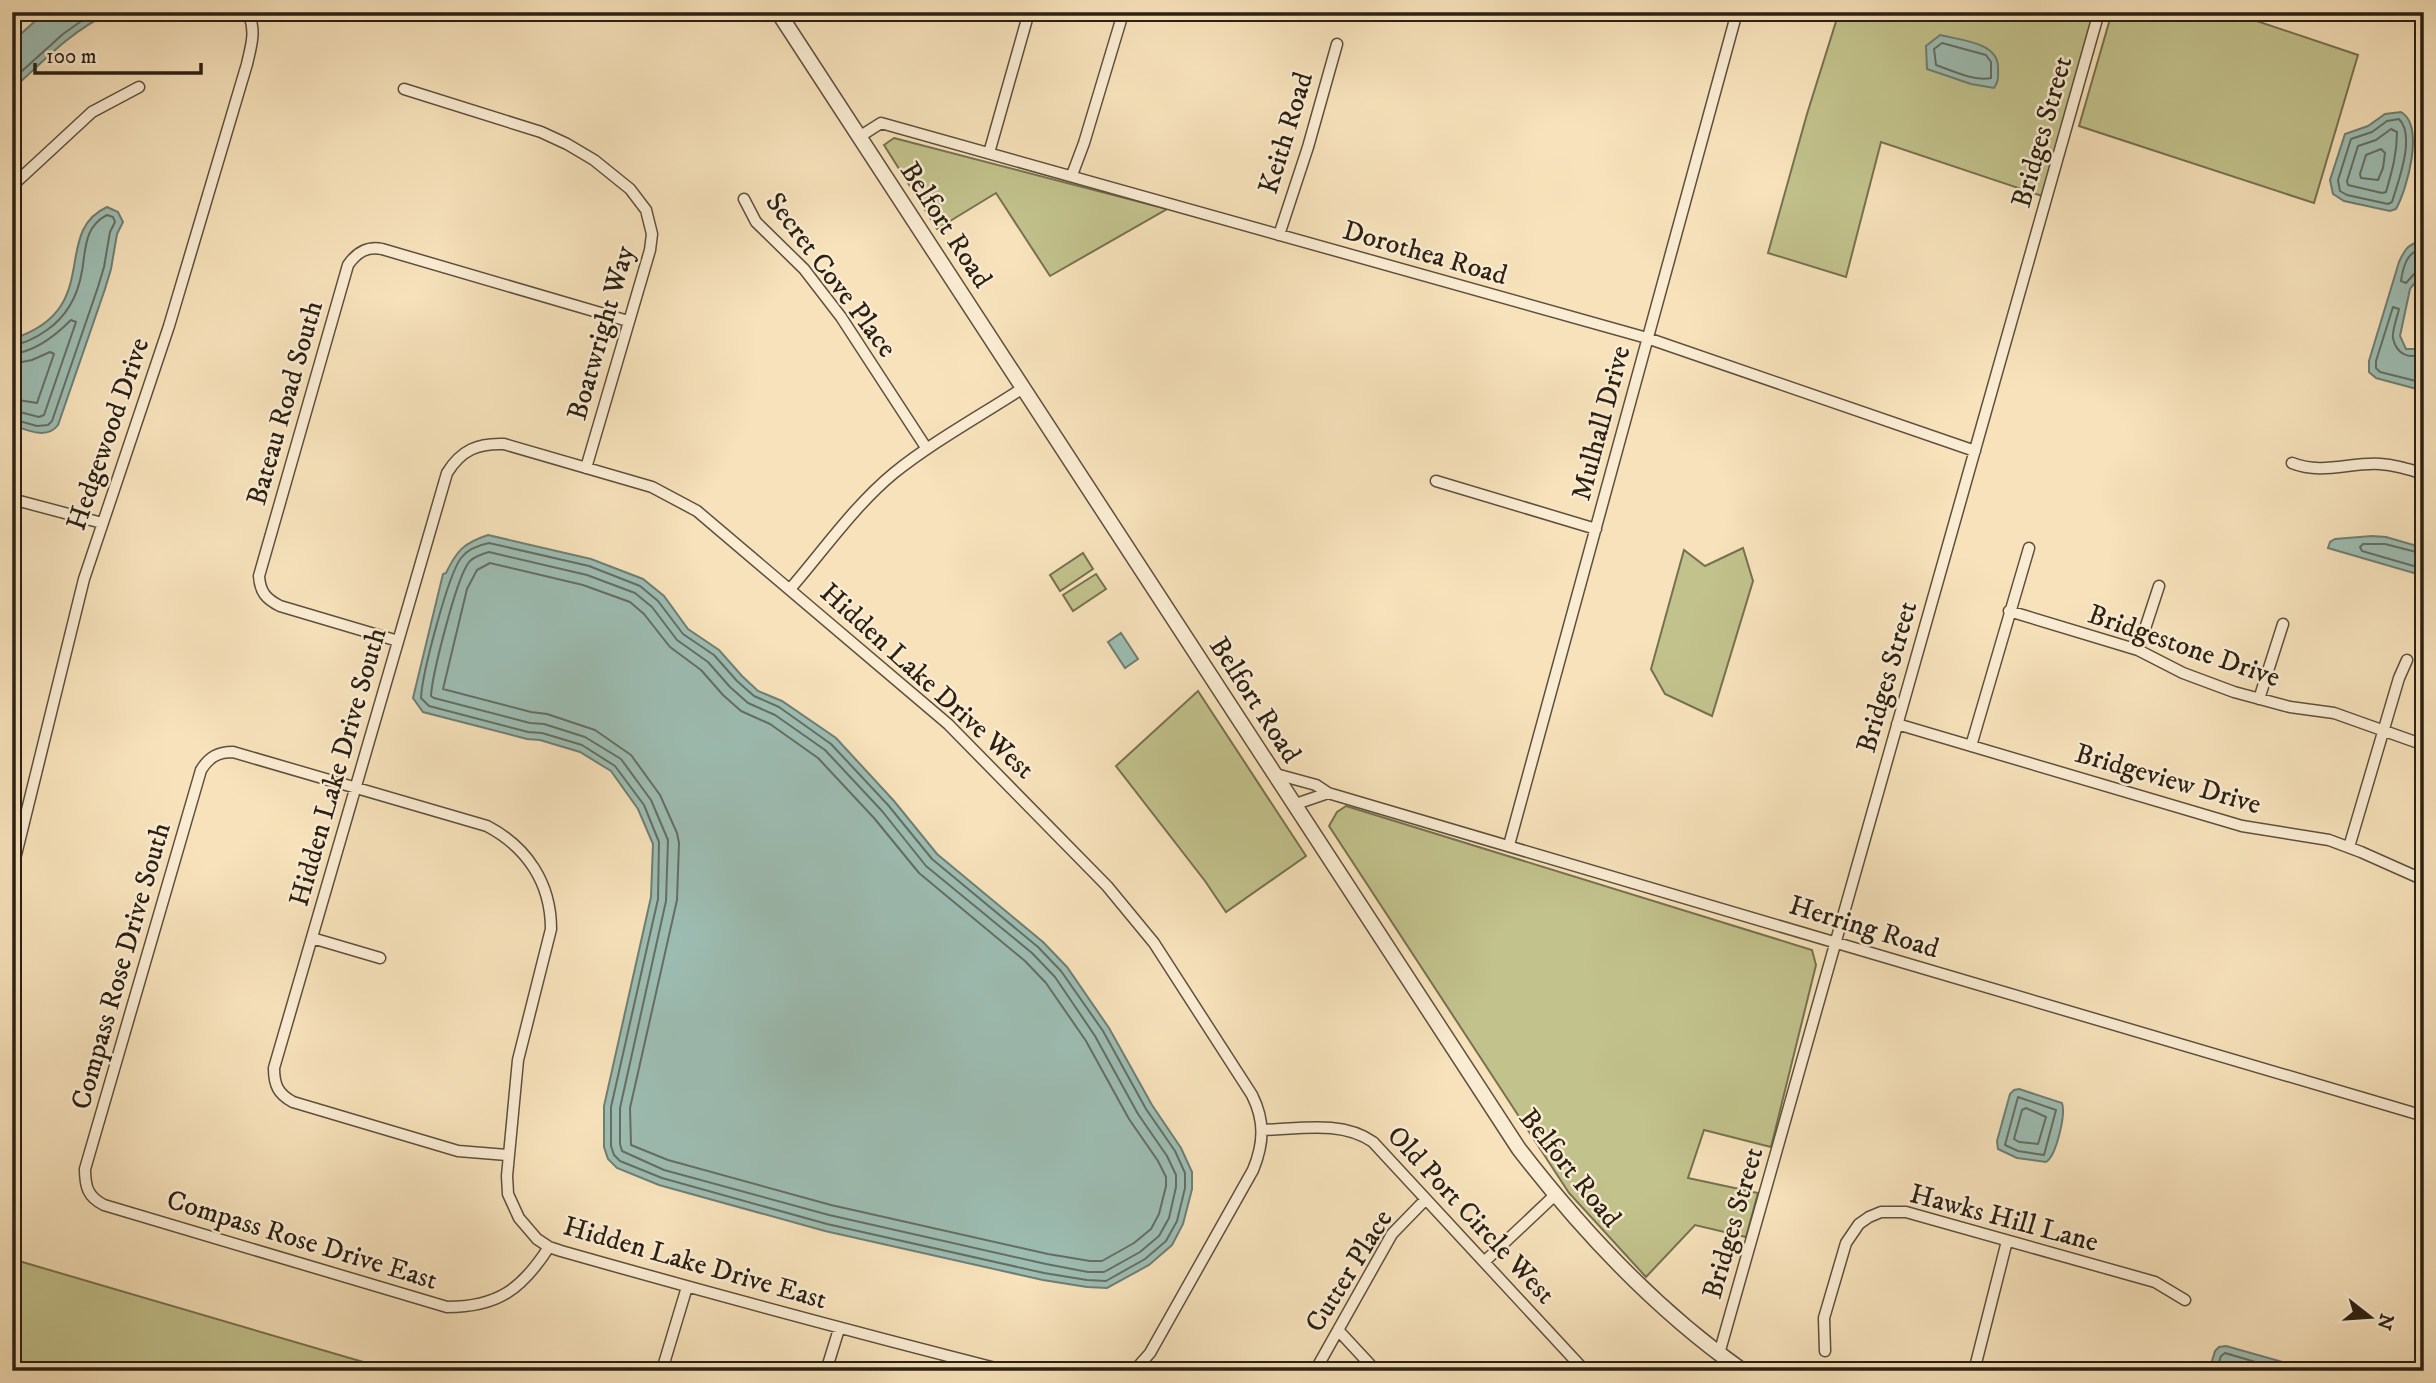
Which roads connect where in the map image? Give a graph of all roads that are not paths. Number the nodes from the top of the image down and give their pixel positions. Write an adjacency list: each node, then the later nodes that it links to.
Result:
1 (778, 12): 10 (street, Belfort Road)
2 (1029, 12): 11 (street)
3 (1737, 12): 17 (street, Mulhall Drive)
4 (2099, 12): 21 (street, Bridges Street)
5 (249, 15): 27 (street, Hedgewood Drive)
6 (1121, 20): 12 (street)
7 (1336, 44): 15 (street, Keith Road)
8 (139, 87): 13 (street)
9 (404, 89): 16 (street, Boatwright Way)
10 (859, 137): 11 (street, Dorothea Road); 18 (street, Belfort Road)
11 (989, 153): 12 (street, Dorothea Road)
12 (1072, 175): 15 (street, Dorothea Road)
13 (12, 186)
14 (744, 199): 20 (street, Secret Cove Place)
15 (1279, 235): 17 (street, Dorothea Road)
16 (628, 321): 23 (street, Boatwright Way); 34 (street, Bateau Road South)
17 (1647, 338): 21 (street, Dorothea Road); 28 (street, Mulhall Drive)
18 (1023, 388): 20 (street); 43 (street, Belfort Road)
19 (473, 447): 23 (street, Hidden Lake Drive West); 34 (street, Hidden Lake Drive South)
20 (927, 449): 31 (street)
21 (1975, 451): 38 (street, Bridges Street)
22 (2292, 463): 24 (street)
23 (586, 468): 31 (street, Hidden Lake Drive West)
24 (2424, 474)
25 (1436, 481): 28 (street)
26 (12, 499): 27 (street)
27 (102, 523): 49 (street, Hedgewood Drive)
28 (1596, 528): 47 (street, Mulhall Drive)
29 (2029, 548): 32 (street)
30 (2159, 586): 35 (street)
31 (790, 589): 55 (street, Hidden Lake Drive West)
32 (2009, 611): 35 (street, Bridgestone Drive); 41 (street)
33 (2283, 624): 37 (street)
34 (398, 641): 44 (street, Hidden Lake Drive South)
35 (2138, 650): 37 (street, Bridgestone Drive)
36 (2407, 660): 39 (street)
37 (2259, 699): 39 (street, Bridgestone Drive)
38 (1897, 724): 41 (street, Bridgeview Drive); 52 (street, Bridges Street)
39 (2384, 730): 40 (street, Bridgestone Drive); 48 (street)
40 (2424, 745)
41 (1971, 746): 48 (street, Bridgeview Drive)
42 (233, 752): 44 (street, Hidden Lake Drive East); 59 (street, Compass Rose Drive South)
43 (1272, 773): 45 (street, Herring Road); 46 (street, Belfort Road)
44 (356, 788): 51 (street, Hidden Lake Drive South); 56 (street, Hidden Lake Drive East)
45 (1328, 793): 46 (street); 47 (street, Herring Road)
46 (1293, 805): 57 (street, Belfort Road)
47 (1509, 845): 52 (street, Herring Road)
48 (2350, 847): 50 (street, Bridgeview Drive)
49 (12, 871)
50 (2424, 880)
51 (312, 938): 53 (street); 56 (street, Hidden Lake Drive South)
52 (1835, 942): 54 (street, Herring Road); 68 (street, Bridges Street)
53 (380, 958)
54 (2424, 1116)
55 (1263, 1130): 58 (street, Old Port Circle West); 73 (street)
56 (508, 1155): 61 (street, Hidden Lake Drive East)
57 (1555, 1195): 62 (street); 68 (street, Belfort Road)
58 (1426, 1199): 62 (street, Old Port Circle West); 66 (street, Cutter Place)
59 (104, 1205): 61 (street, Compass Rose Drive East)
60 (2007, 1241): 64 (street, Hawks Hill Lane); 67 (street, Hawks Hill Lane); 78 (street)
61 (549, 1247): 63 (street, Hidden Lake Drive East)
62 (1484, 1262): 76 (street, Old Port Circle West)
63 (687, 1287): 65 (street, Hidden Lake Drive East); 70 (street)
64 (2185, 1300)
65 (839, 1329): 69 (street, Hidden Lake Drive East); 71 (street)
66 (1338, 1329): 74 (street, Cutter Place); 75 (street)
67 (1825, 1351)
68 (1719, 1354): 77 (street, Belfort Road)
69 (992, 1369): 72 (street, Hidden Lake Drive East)
70 (662, 1370)
71 (826, 1371)
72 (1007, 1371)
73 (1135, 1371)
74 (1315, 1371)
75 (1376, 1371)
76 (1585, 1371)
77 (1743, 1371)
78 (1974, 1371)

